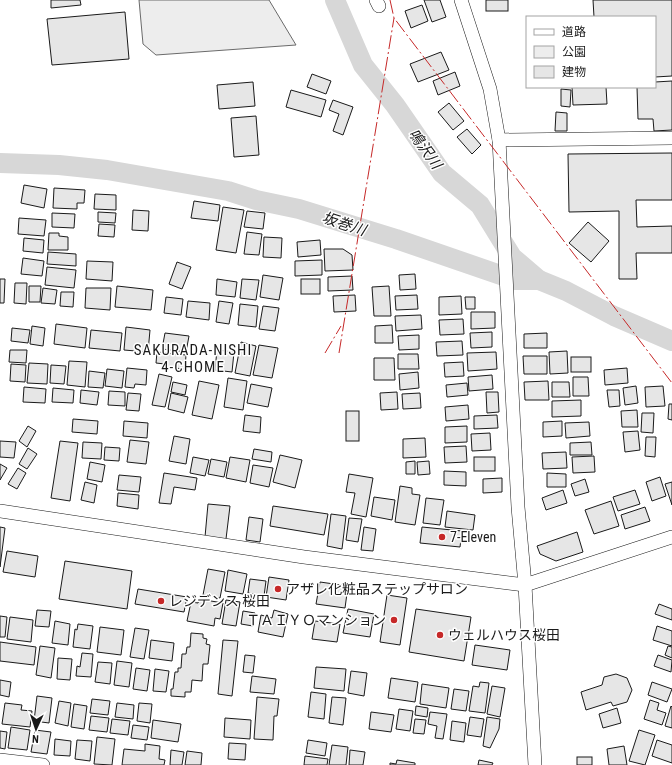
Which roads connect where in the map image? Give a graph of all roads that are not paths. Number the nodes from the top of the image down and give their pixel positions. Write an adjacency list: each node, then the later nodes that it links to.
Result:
1 (461, 0): 3 (street)
2 (672, 138): 3 (street)
3 (499, 140): 6 (street)
4 (0, 511): 6 (street)
5 (672, 537): 6 (street)
6 (525, 585): 9 (street)
7 (0, 760): 8 (street)
8 (42, 765)
9 (535, 765)

